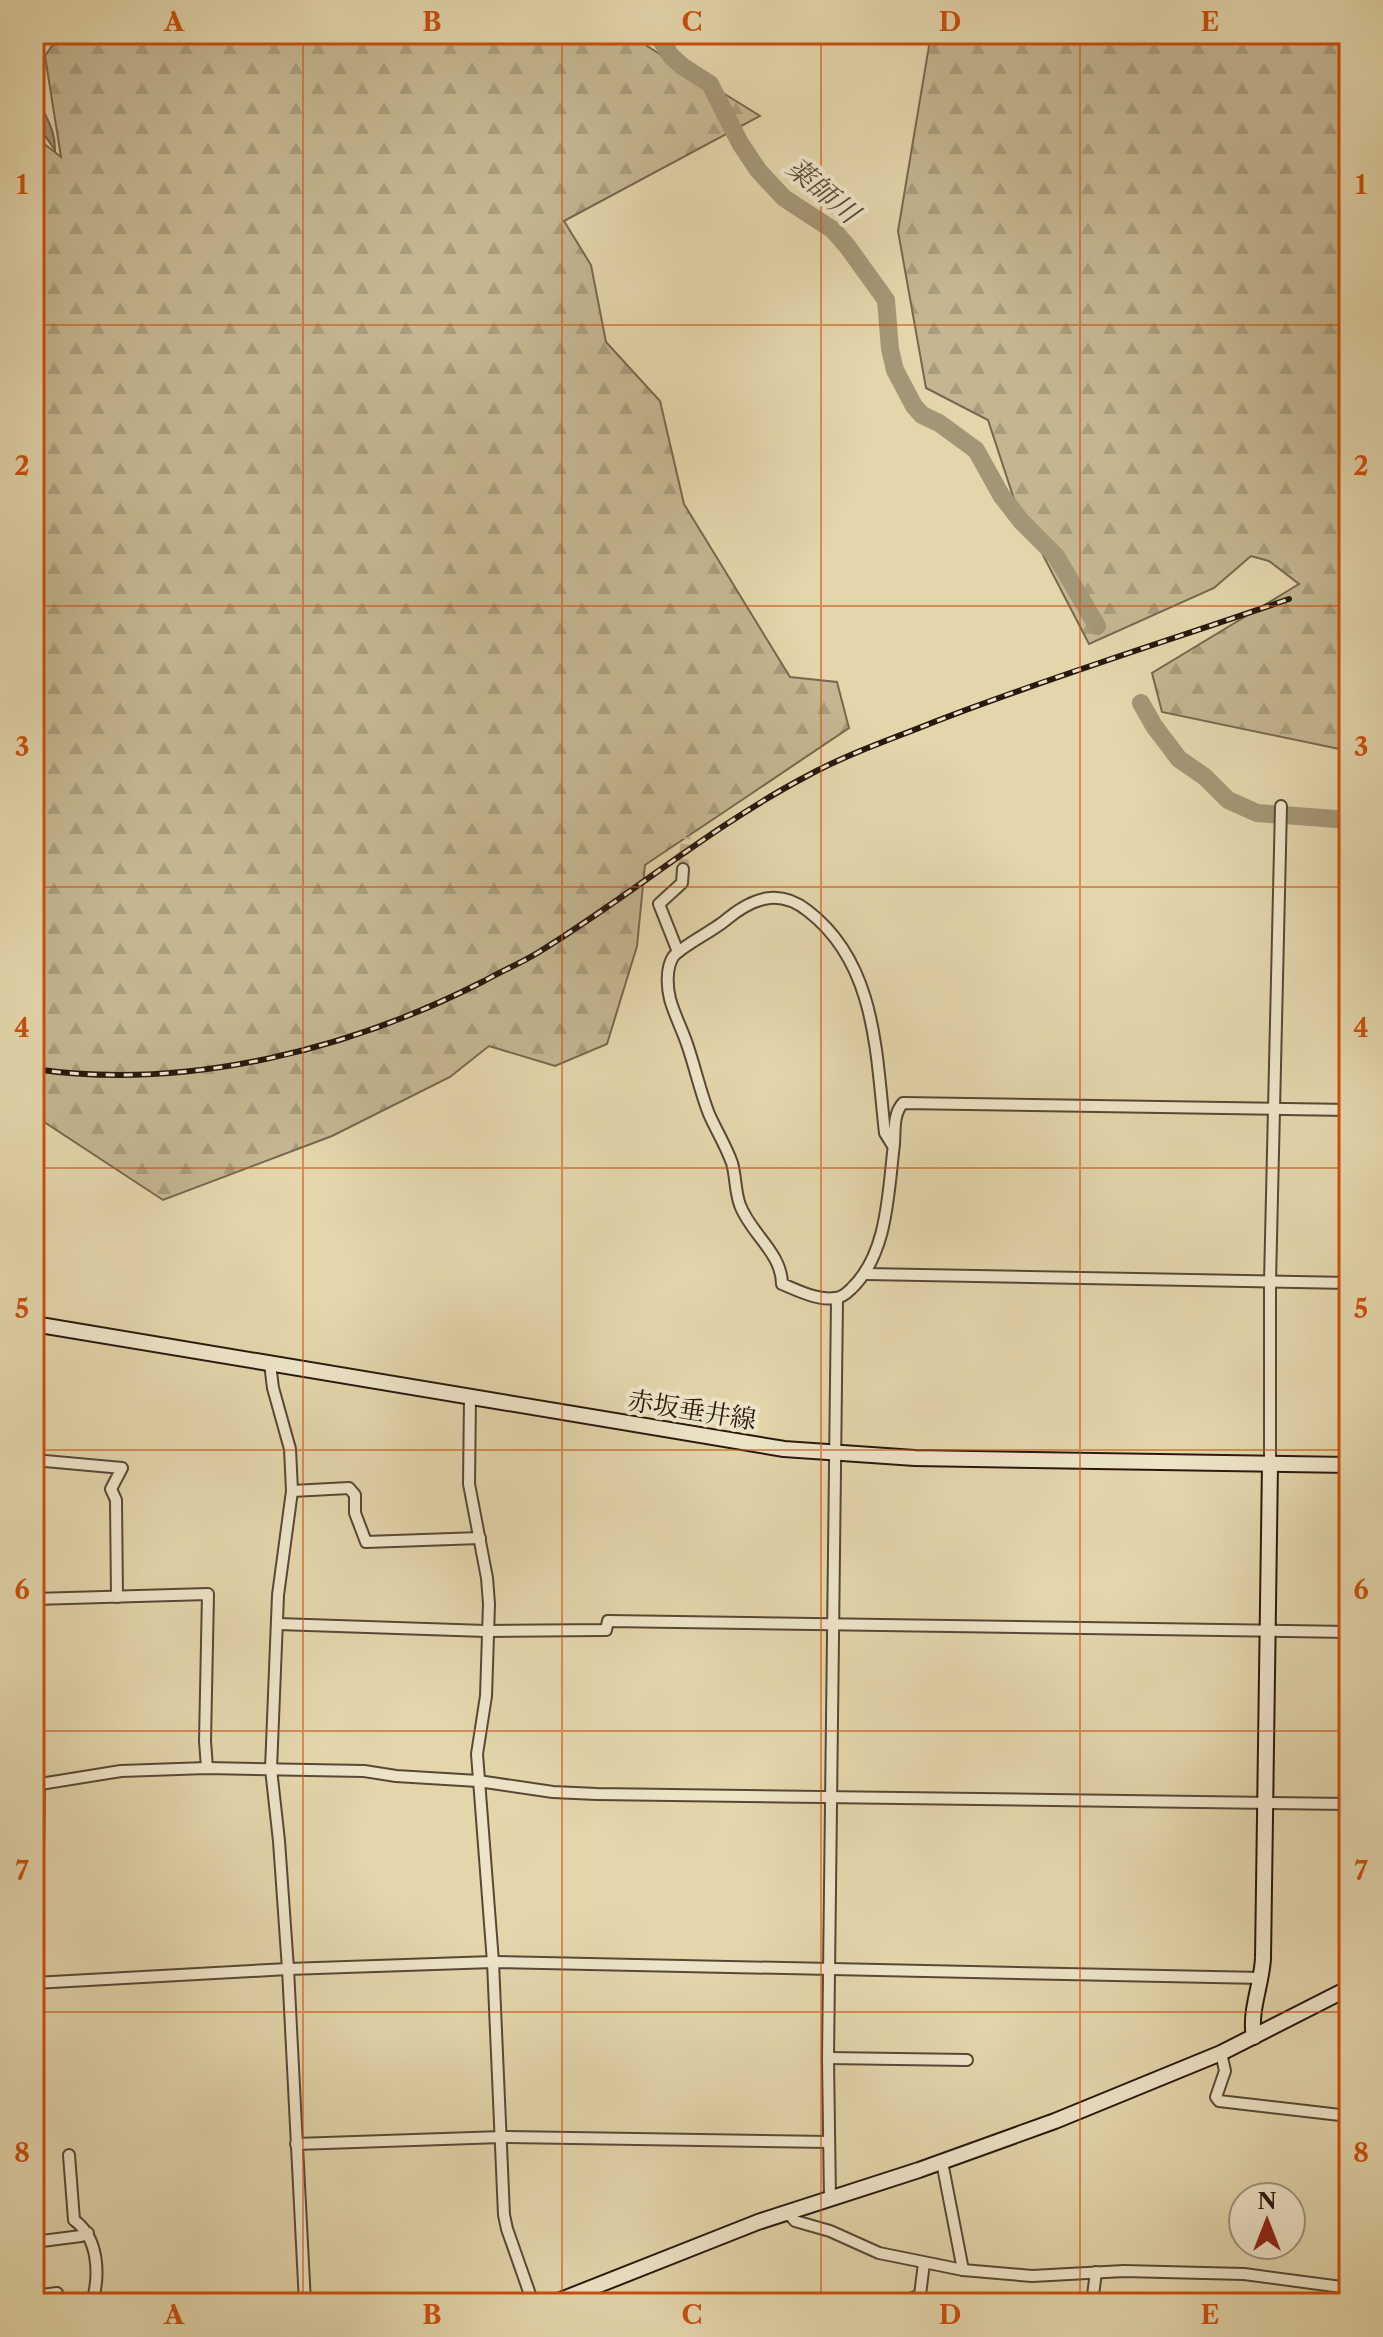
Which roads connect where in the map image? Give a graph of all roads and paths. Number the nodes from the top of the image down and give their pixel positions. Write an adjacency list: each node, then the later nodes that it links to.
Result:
1 (1281, 806): 4 (street)
2 (683, 869): 3 (street)
3 (678, 952): 6 (street); 10 (street)
4 (1273, 1110): 5 (street); 6 (street); 8 (street)
5 (1349, 1110)
6 (893, 1146): 7 (street)
7 (866, 1274): 8 (street); 10 (street)
8 (1270, 1282): 9 (street); 16 (street)
9 (1349, 1283)
10 (837, 1299): 14 (street)
11 (34, 1324): 12 (street, 赤坂垂井線)
12 (270, 1364): 13 (street, 赤坂垂井線); 18 (street)
13 (470, 1397): 14 (street, 赤坂垂井線); 19 (street)
14 (835, 1453): 16 (street, 赤坂垂井線); 23 (street)
15 (34, 1460): 20 (street)
16 (1270, 1464): 17 (street, 赤坂垂井線); 24 (street)
17 (1349, 1465)
18 (292, 1491): 19 (street); 22 (street)
19 (480, 1538): 25 (street)
20 (117, 1597): 21 (street); 27 (street)
21 (34, 1599)
22 (278, 1624): 25 (street); 28 (street)
23 (834, 1624): 24 (street); 25 (street); 31 (street)
24 (1268, 1630): 26 (street); 32 (street)
25 (486, 1631): 29 (street)
26 (1349, 1632)
27 (207, 1768): 28 (street); 30 (street)
28 (271, 1769): 29 (street); 35 (street)
29 (478, 1781): 31 (street); 34 (street)
30 (36, 1785): 38 (street)
31 (832, 1797): 32 (street); 36 (street)
32 (1264, 1803): 33 (street); 37 (street)
33 (1349, 1804)
34 (493, 1962): 35 (street); 36 (street); 45 (street)
35 (288, 1969): 38 (street); 47 (street)
36 (829, 1971): 37 (street); 42 (street)
37 (1262, 1978): 40 (street)
38 (35, 1983)
39 (1349, 1988): 40 (street)
40 (1254, 2037): 41 (street)
41 (1221, 2053): 44 (street); 49 (street)
42 (828, 2058): 43 (street); 46 (street)
43 (967, 2060)
44 (1349, 2116)
45 (502, 2137): 46 (street); 47 (street); 62 (street)
46 (829, 2142): 50 (street)
47 (296, 2144): 61 (street)
48 (69, 2155): 52 (street)
49 (942, 2162): 50 (street); 55 (street)
50 (830, 2200): 51 (street)
51 (788, 2213): 54 (street); 63 (street)
52 (88, 2233): 53 (street); 60 (street)
53 (34, 2242)
54 (924, 2263): 55 (street); 64 (street)
55 (963, 2270): 56 (street)
56 (1096, 2272): 57 (street); 65 (street)
57 (1349, 2288)
58 (57, 2293): 59 (street)
59 (34, 2296)
60 (92, 2303)
61 (305, 2303)
62 (533, 2303)
63 (553, 2303)
64 (900, 2303)
65 (1092, 2303)

